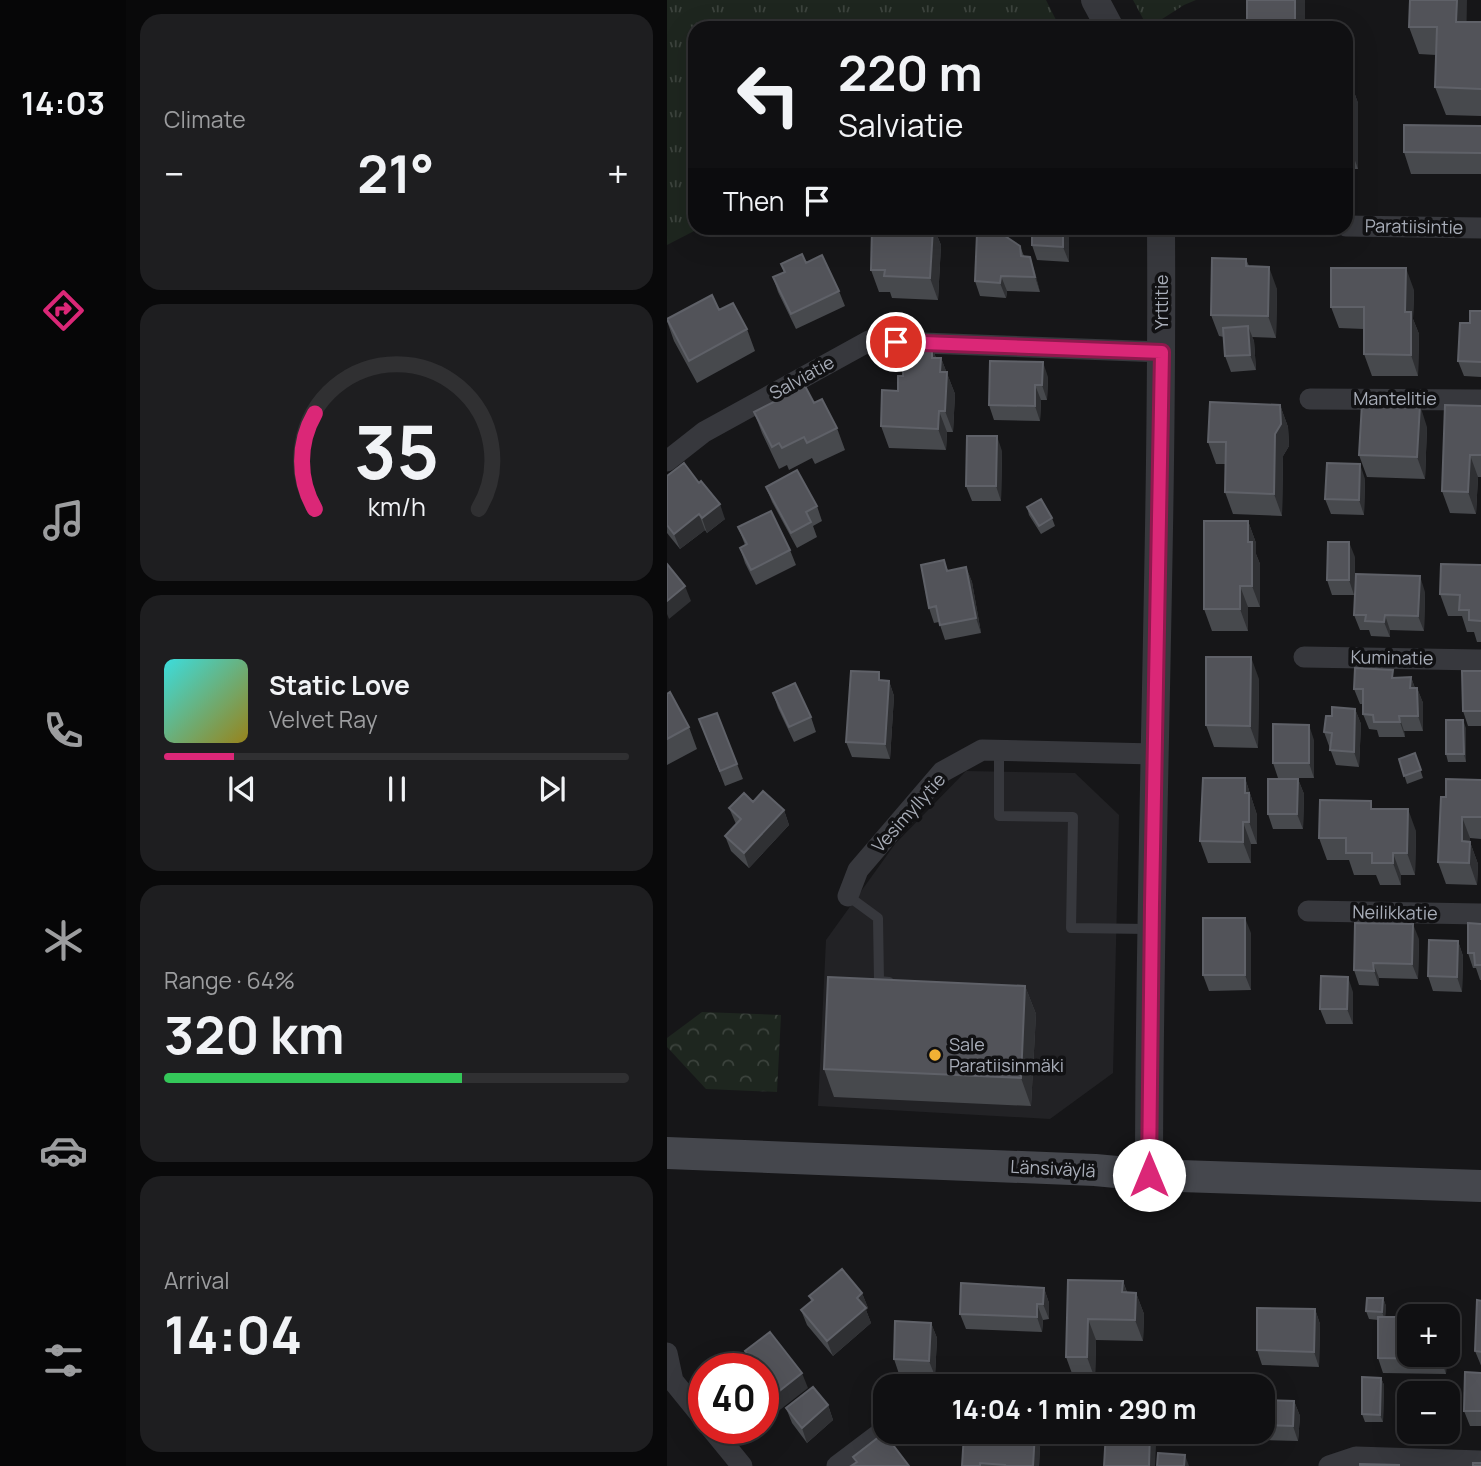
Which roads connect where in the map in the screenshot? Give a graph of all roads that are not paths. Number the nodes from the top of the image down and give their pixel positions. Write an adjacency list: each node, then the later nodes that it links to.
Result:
1 (1095, 0): 2 (street)
2 (1106, 21)
3 (1353, 226): 4 (street, Paratiisintie)
4 (1481, 228)
5 (1161, 235): 6 (street, Yrttitie)
6 (1162, 352): 9 (street, Salviatie); 13 (street, Yrttitie)
7 (1310, 398): 8 (street, Mantelitie)
8 (1481, 400)
9 (667, 461)
10 (1304, 657): 11 (street, Kuminatie)
11 (1481, 660)
12 (999, 750): 13 (street, Vesimyllytie); 14 (street, Vesimyllytie); 17 (lane)
13 (1155, 754): 17 (street, Yrttitie)
14 (848, 896): 18 (lane)
15 (1308, 911): 16 (street, Neilikkatie)
16 (1481, 914)
17 (1152, 929): 20 (street, Yrttitie)
18 (906, 982)
19 (667, 1153): 20 (main road, Länsiväylä)
20 (1149, 1175): 21 (main road, Länsiväylä)
21 (1481, 1186)
22 (667, 1353): 23 (street)
23 (688, 1399)
24 (873, 1439): 28 (street)
25 (724, 1444): 27 (street)
26 (1481, 1461): 29 (street)
27 (742, 1466)
28 (837, 1466)
29 (1329, 1466)

